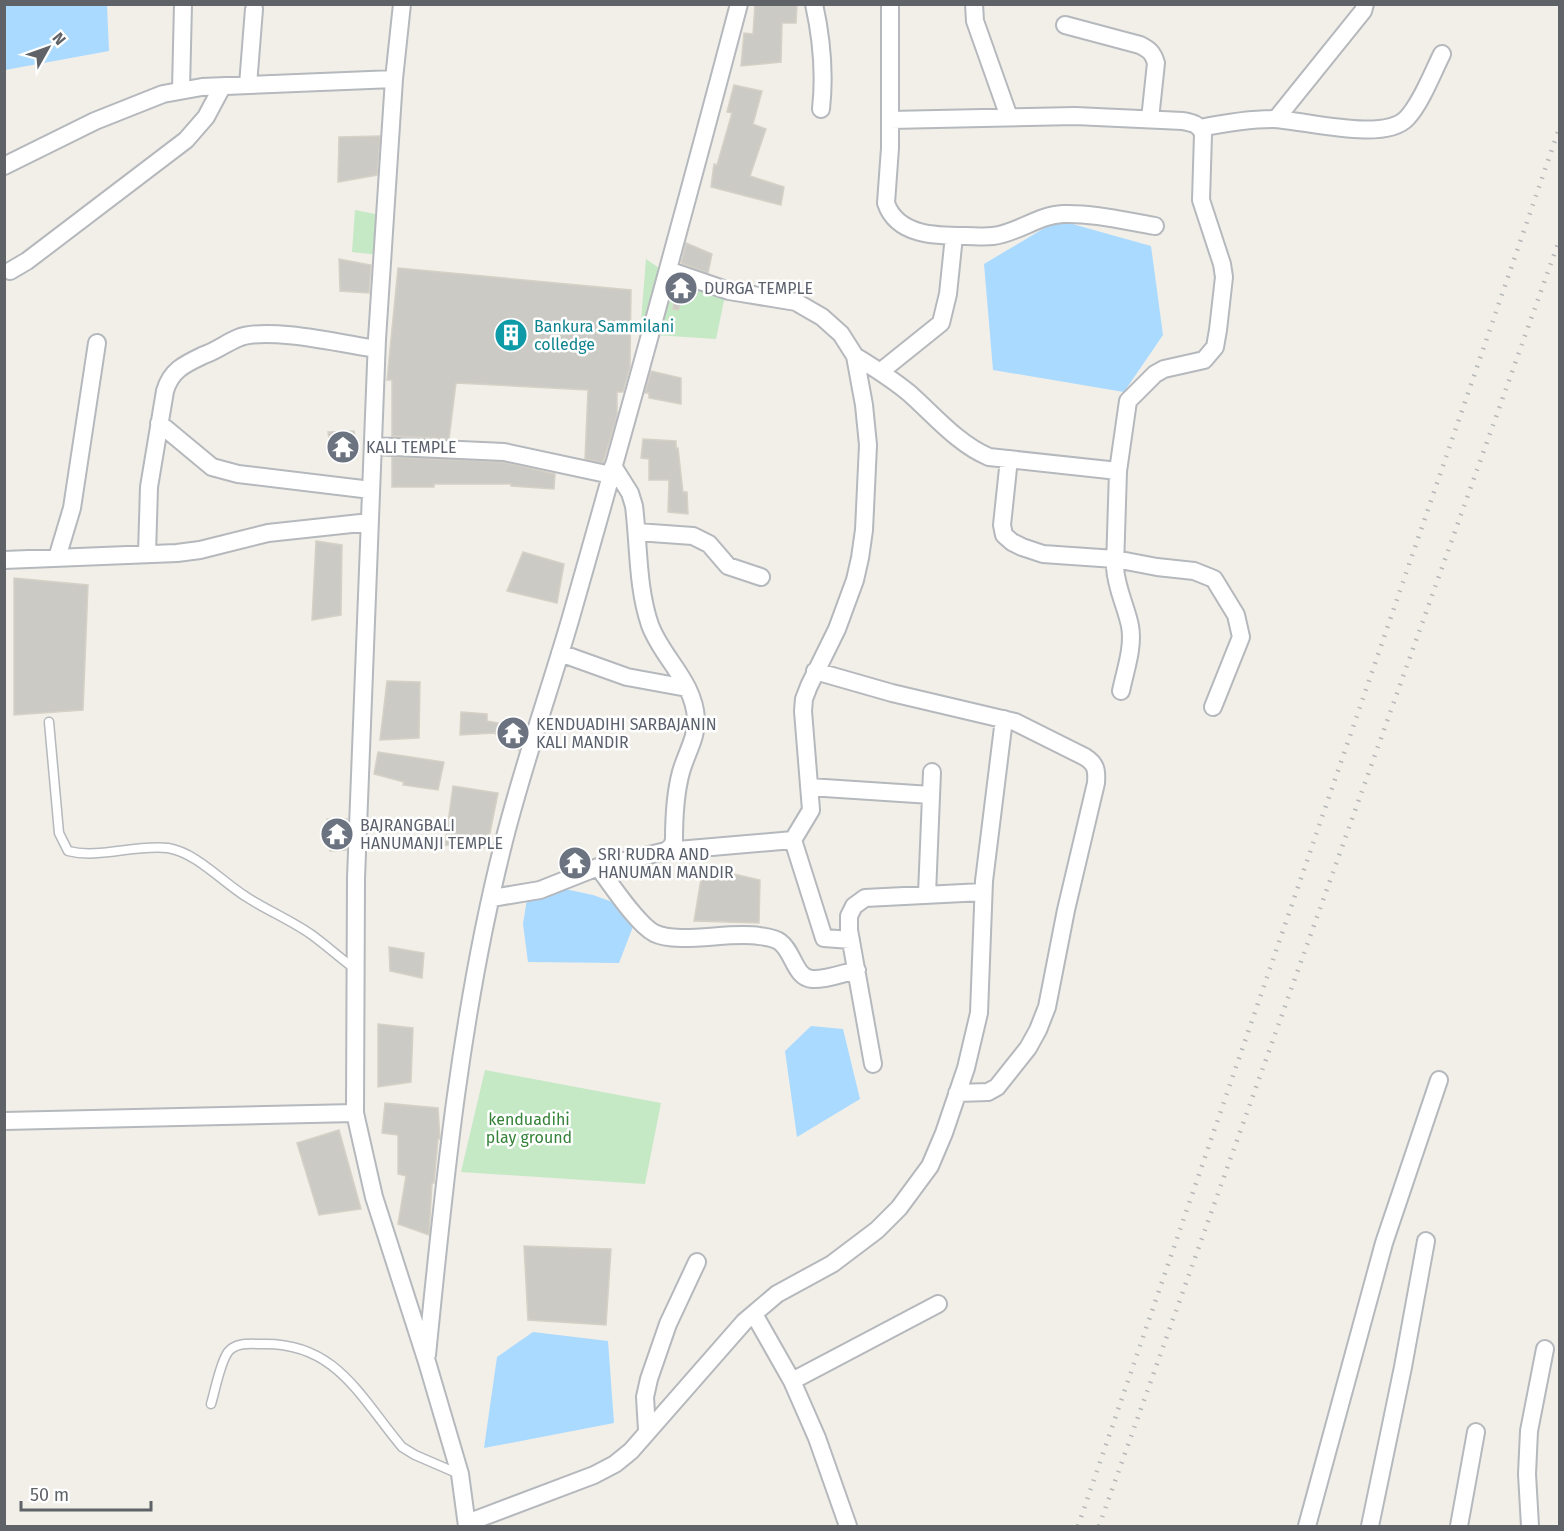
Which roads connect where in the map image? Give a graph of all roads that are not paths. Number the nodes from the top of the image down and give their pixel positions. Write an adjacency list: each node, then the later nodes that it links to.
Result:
1 (183, 4): 14 (street)
2 (402, 4): 11 (street)
3 (739, 4): 24 (street)
4 (814, 4): 15 (street)
5 (890, 4): 19 (street)
6 (974, 4): 16 (street)
7 (1365, 4): 18 (street)
8 (254, 9): 12 (street)
9 (1065, 25): 17 (street)
10 (1442, 54): 18 (street)
11 (394, 79): 12 (street); 27 (street)
12 (248, 85): 13 (street)
13 (222, 87): 14 (street); 25 (street)
14 (181, 90): 21 (street)
15 (821, 109)
16 (1009, 117): 17 (street); 19 (street)
17 (1150, 119): 20 (street)
18 (1276, 119): 20 (street)
19 (890, 120): 23 (street)
20 (1200, 128): 34 (street)
21 (4, 166)
22 (1155, 226): 23 (street)
23 (954, 236): 29 (street)
24 (668, 270): 28 (street); 33 (street)
25 (10, 271)
26 (97, 343): 39 (street)
27 (376, 349): 30 (street); 31 (street)
28 (855, 356): 29 (street); 44 (street)
29 (880, 372): 32 (street)
30 (159, 423): 35 (street); 38 (street)
31 (373, 446): 33 (street); 35 (street)
32 (1009, 459): 34 (street); 40 (street)
33 (612, 470): 37 (street); 43 (street)
34 (1118, 471): 40 (street)
35 (371, 490): 36 (street)
36 (370, 522): 38 (street); 60 (street)
37 (638, 532): 42 (street); 45 (street)
38 (147, 554): 39 (street)
39 (57, 558): 41 (street)
40 (1115, 559): 46 (street); 47 (street)
41 (4, 560)
42 (761, 577)
43 (560, 653): 45 (street); 58 (street)
44 (815, 671): 48 (street); 51 (street)
45 (687, 688): 54 (street)
46 (1121, 691)
47 (1213, 707)
48 (1004, 718): 56 (street); 64 (street)
49 (49, 722): 60 (lane)
50 (932, 772): 52 (street)
51 (809, 787): 52 (street); 53 (street)
52 (931, 795): 57 (street)
53 (793, 840): 54 (street); 59 (street)
54 (666, 850): 55 (street)
55 (598, 867): 58 (street); 61 (street)
56 (983, 892): 57 (street); 64 (street)
57 (927, 894): 59 (street)
58 (492, 898): 72 (street)
59 (851, 940): 61 (street)
60 (355, 969): 65 (street)
61 (857, 970): 62 (street)
62 (873, 1064)
63 (1439, 1080): 80 (street)
64 (957, 1093): 70 (street)
65 (355, 1113): 66 (street); 72 (street)
66 (4, 1121)
67 (1426, 1241): 81 (street)
68 (697, 1262): 75 (street)
69 (938, 1304): 73 (street)
70 (754, 1314): 73 (street); 75 (street)
71 (1545, 1349): 83 (street)
72 (427, 1362): 77 (street)
73 (792, 1381): 79 (street)
74 (211, 1404): 77 (lane)
75 (647, 1430): 78 (street)
76 (1476, 1432): 82 (street)
77 (460, 1474): 78 (street)
78 (467, 1525)
79 (848, 1527)
80 (1307, 1527)
81 (1370, 1527)
82 (1459, 1527)
83 (1530, 1527)

